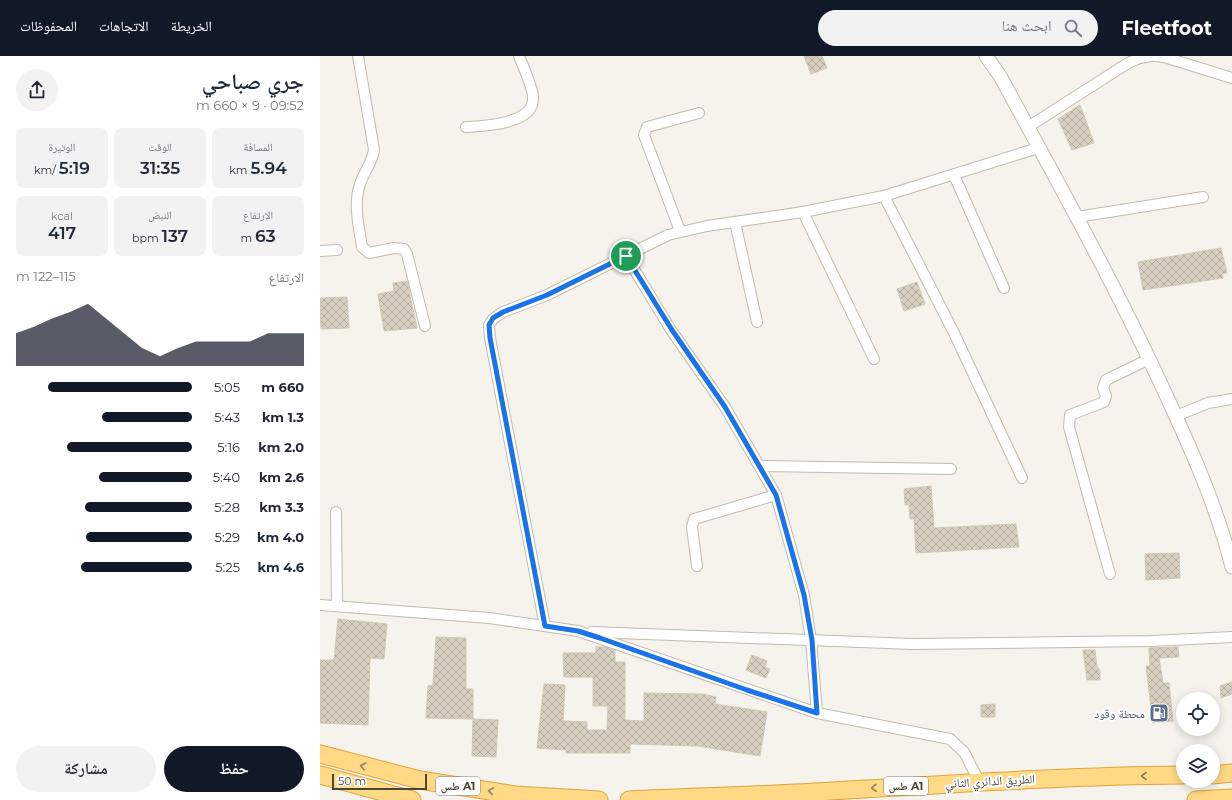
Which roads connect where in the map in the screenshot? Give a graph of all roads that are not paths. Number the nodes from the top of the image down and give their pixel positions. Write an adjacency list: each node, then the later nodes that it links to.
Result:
1 (358, 56): 24 (street)
2 (519, 56): 9 (street)
3 (986, 56): 10 (street)
4 (1152, 56): 10 (street)
5 (1155, 56): 6 (street)
6 (1186, 60): 7 (street)
7 (1232, 78)
8 (699, 113): 18 (street)
9 (466, 127)
10 (1028, 127): 11 (street)
11 (1038, 148): 12 (street); 16 (street)
12 (954, 175): 13 (street); 22 (street)
13 (884, 196): 15 (street); 31 (street)
14 (1203, 197): 16 (street)
15 (803, 212): 17 (street); 25 (street)
16 (1077, 217): 26 (street)
17 (735, 222): 18 (street); 23 (street)
18 (680, 231): 21 (street)
19 (337, 250): 20 (street)
20 (320, 251)
21 (626, 256): 29 (street); 39 (street)
22 (1004, 288)
23 (757, 322)
24 (425, 326)
25 (874, 359)
26 (1149, 359): 28 (street); 36 (street)
27 (1232, 399): 28 (street)
28 (1176, 416): 35 (street)
29 (760, 466): 30 (street); 32 (street)
30 (950, 469)
31 (1022, 478)
32 (776, 495): 34 (street); 42 (street)
33 (336, 512): 38 (street)
34 (697, 566)
35 (1232, 567)
36 (1110, 574)
37 (320, 605): 38 (street)
38 (337, 606): 39 (street)
39 (545, 626): 40 (street)
40 (578, 631): 42 (street); 43 (street)
41 (1232, 637): 42 (street)
42 (812, 640): 43 (street)
43 (817, 713): 49 (street)
44 (320, 754): 52 (highway, طس A1, one-way to 44)
45 (1232, 773): 46 (highway)
46 (1220, 774)
47 (320, 775): 51 (highway)
48 (1176, 775): 49 (highway, الطريق الدائري الثاني / طس A1, one-way to 49)
49 (979, 781): 53 (highway, الطريق الدائري الثاني / طس A1, one-way to 53)
50 (1232, 798): 54 (highway)
51 (412, 800)
52 (599, 800)
53 (629, 800)
54 (1196, 800)

